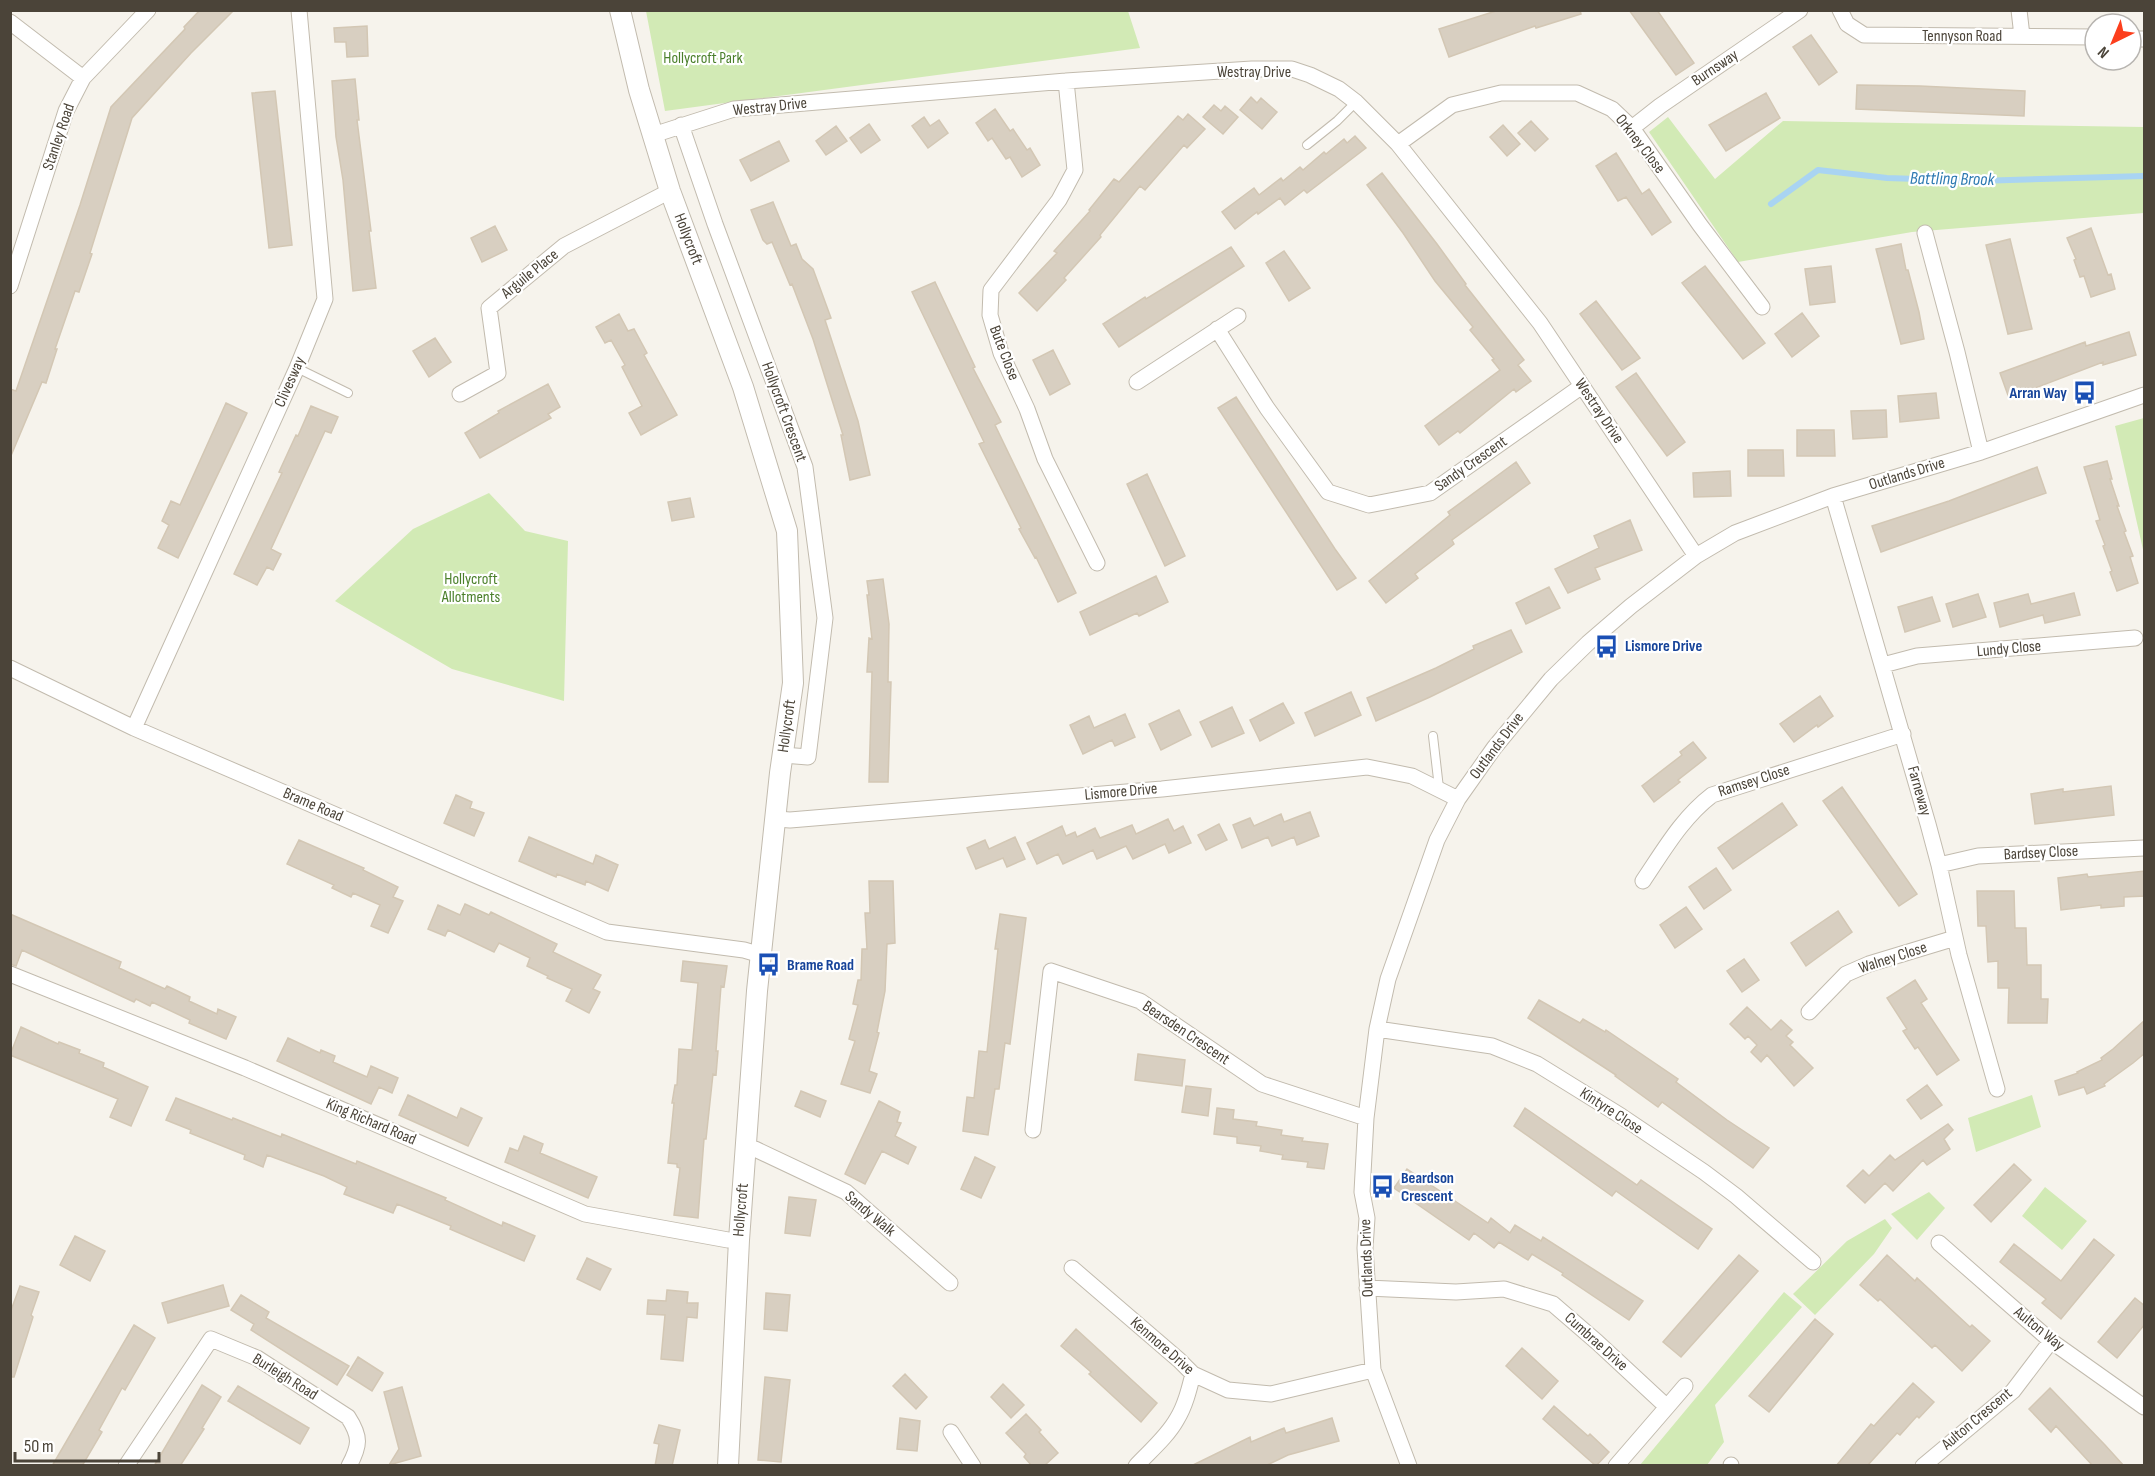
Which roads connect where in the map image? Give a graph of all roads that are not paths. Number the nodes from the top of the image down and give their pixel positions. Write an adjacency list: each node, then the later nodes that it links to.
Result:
1 (148, 10): 10 (street, Stanley Road)
2 (299, 10): 24 (street, Clivesway)
3 (620, 10): 15 (street, Hollycroft)
4 (1800, 10): 14 (street, Burnsway)
5 (1840, 10): 8 (street, Tennyson Road)
6 (2019, 10): 8 (street)
7 (10, 22): 10 (street)
8 (2022, 36): 9 (street, Tennyson Road)
9 (2083, 37)
10 (83, 78): 20 (street, Stanley Road)
11 (1066, 81): 12 (street, Westray Drive); 13 (street, Westray Drive); 33 (street, Bute Close)
12 (1356, 102): 16 (street, Westray Drive); 17 (lane)
13 (681, 125): 15 (street, Westray Drive); 40 (street, Hollycroft Crescent)
14 (1632, 128): 16 (street, Orkney Close); 21 (street, Orkney Close)
15 (653, 135): 18 (street, Hollycroft)
16 (1398, 144): 26 (street, Westray Drive)
17 (1307, 145)
18 (670, 191): 28 (street, Arguile Place); 40 (street, Hollycroft)
19 (1925, 232): 30 (street)
20 (10, 286)
21 (1762, 307)
22 (1238, 316): 23 (street)
23 (1217, 329): 25 (street); 26 (street, Sandy Crescent)
24 (297, 368): 27 (lane); 37 (street, Clivesway)
25 (1137, 382)
26 (1582, 386): 32 (street, Westray Drive)
27 (348, 393)
28 (460, 394)
29 (2145, 395): 30 (street, Outlands Drive)
30 (1981, 452): 31 (street, Outlands Drive)
31 (1833, 496): 32 (street, Outlands Drive); 35 (street, Farneway)
32 (1696, 556): 42 (street, Outlands Drive)
33 (1097, 563)
34 (2135, 638): 35 (street, Lundy Close)
35 (1883, 665): 38 (street, Farneway)
36 (10, 668): 37 (street, Brame Road)
37 (134, 728): 48 (street, Brame Road)
38 (1903, 734): 45 (street, Farneway); 46 (street, Ramsey Close)
39 (1433, 736): 41 (lane)
40 (783, 755): 43 (street, Hollycroft)
41 (1439, 790): 42 (street, Lismore Drive); 43 (street, Lismore Drive)
42 (1458, 799): 51 (street, Outlands Drive)
43 (777, 819): 48 (street, Hollycroft)
44 (2145, 848): 45 (street, Bardsey Close)
45 (1939, 865): 47 (street, Farneway)
46 (1643, 881)
47 (1955, 938): 50 (street, Walney Close); 52 (street, Farneway)
48 (761, 955): 55 (street, Hollycroft)
49 (10, 974): 56 (street, King Richard Road)
50 (1809, 1012)
51 (1377, 1029): 53 (street, Outlands Drive); 58 (street, Kintyre Close)
52 (1997, 1089)
53 (1366, 1118): 54 (street, Bearsden Crescent); 61 (street, Outlands Drive)
54 (1033, 1130)
55 (746, 1150): 56 (street, Hollycroft); 60 (street, Sandy Walk)
56 (739, 1240): 71 (street, Hollycroft)
57 (1940, 1243): 62 (street, Aulton Way)
58 (1813, 1262)
59 (1072, 1268): 64 (street, Kenmore Drive)
60 (950, 1283)
61 (1367, 1288): 63 (street, Outlands Drive); 66 (street, Cumbrae Drive)
62 (2051, 1341): 67 (street, Aulton Way); 76 (street, Aulton Crescent)
63 (1373, 1370): 64 (street, Kenmore Drive); 74 (street, Outlands Drive)
64 (1193, 1374): 73 (street)
65 (1685, 1386): 66 (street)
66 (1666, 1407): 75 (street)
67 (2145, 1407)
68 (951, 1432): 72 (street)
69 (126, 1466): 70 (street, Burleigh Road)
70 (349, 1466)
71 (728, 1466)
72 (973, 1466)
73 (1136, 1466)
74 (1408, 1466)
75 (1616, 1466)
76 (1923, 1466)

